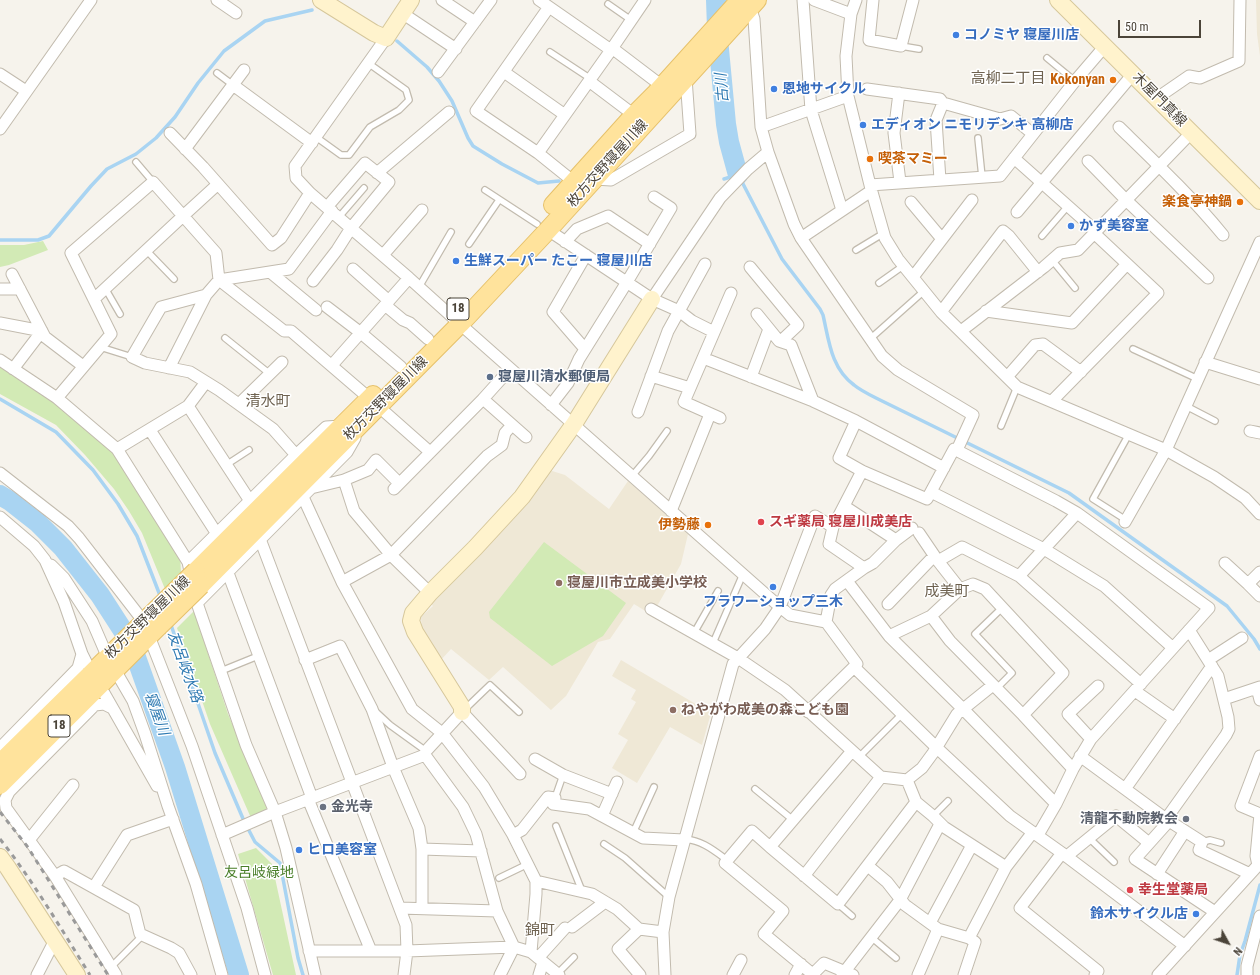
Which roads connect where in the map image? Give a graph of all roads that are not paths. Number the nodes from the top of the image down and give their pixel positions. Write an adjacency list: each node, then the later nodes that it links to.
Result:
1 (91, 0): 45 (street)
2 (217, 0): 19 (street)
3 (321, 0): 23 (street)
4 (442, 0): 22 (street)
5 (491, 0): 22 (street)
6 (539, 0): 18 (street)
7 (645, 0): 21 (street)
8 (803, 0): 50 (street)
9 (814, 0): 20 (street)
10 (856, 0): 20 (street)
11 (873, 0): 25 (street)
12 (913, 0): 25 (street)
13 (1058, 0): 26 (street, 木屋門真線)
14 (1240, 0): 48 (street)
15 (408, 3): 23 (street); 27 (street)
16 (608, 4): 21 (lane)
17 (744, 5): 24 (main road, 枚方交野寝屋川線 / 18); 24 (main road, 枚方交野寝屋川線 / 18); 54 (street)
18 (549, 7): 28 (street); 35 (street)
19 (236, 13)
20 (851, 14): 47 (street)
21 (631, 20): 28 (street)
22 (475, 22): 27 (street)
23 (386, 38): 32 (street)
24 (708, 45): 39 (main road, 枚方交野寝屋川線 / 18); 43 (main road, 枚方交野寝屋川線 / 18)
25 (901, 46): 29 (lane)
26 (1105, 46): 38 (street, 木屋門真線); 41 (street)
27 (456, 49): 34 (street)
28 (612, 49): 40 (street); 43 (street)
29 (919, 49)
30 (550, 52): 40 (lane)
31 (1047, 58): 41 (lane)
32 (368, 63): 61 (street); 61 (lane)
33 (244, 70): 42 (street)
34 (438, 72)
35 (504, 72): 52 (street); 64 (street)
36 (217, 73): 42 (lane)
37 (0, 74): 45 (street)
38 (1133, 74): 48 (street, 木屋門真線); 76 (street)
39 (686, 78): 71 (main road, 枚方交野寝屋川線 / 18); 71 (street)
40 (590, 80): 52 (street); 53 (street)
41 (1075, 81): 59 (street)
42 (233, 85): 61 (street); 62 (street)
43 (662, 86): 53 (main road, 枚方交野寝屋川線 / 18)
44 (867, 89): 46 (street)
45 (26, 91): 56 (street)
46 (899, 93): 49 (street); 75 (street)
47 (848, 96): 50 (street); 79 (street)
48 (1157, 98): 58 (street, 木屋門真線)
49 (943, 103): 59 (street); 72 (street)
50 (811, 110): 54 (street); 90 (street)
51 (449, 112): 69 (street)
52 (565, 114): 64 (street)
53 (634, 115): 74 (main road, 枚方交野寝屋川線 / 18)
54 (761, 127): 63 (street)
55 (1120, 127): 68 (street)
56 (0, 129)
57 (170, 133): 62 (street)
58 (1192, 133): 68 (street); 86 (street, 木屋門真線)
59 (1033, 134): 65 (street)
60 (978, 138): 70 (lane)
61 (314, 140): 81 (street)
62 (185, 149): 77 (street)
63 (768, 152): 101 (street); 137 (street)
64 (538, 154): 74 (street)
65 (1014, 158): 70 (street); 76 (street)
66 (136, 162): 73 (lane)
67 (1088, 162): 85 (street)
68 (1159, 166): 85 (street); 99 (street)
69 (377, 173): 91 (street); 95 (street)
70 (982, 177): 72 (street)
71 (595, 179): 94 (main road, 枚方交野寝屋川線 / 18)
72 (940, 180): 75 (street)
73 (153, 182): 93 (street); 136 (street)
74 (574, 182): 94 (main road, 枚方交野寝屋川線 / 18)
75 (900, 182): 79 (street)
76 (1042, 183): 88 (street); 92 (street)
77 (218, 184): 81 (street); 93 (street)
78 (364, 188): 91 (lane)
79 (871, 188): 90 (street); 98 (street)
80 (485, 190): 83 (lane)
81 (310, 193): 91 (street)
82 (654, 197): 106 (street)
83 (499, 200): 94 (lane); 105 (lane)
84 (972, 200): 102 (street)
85 (1126, 200): 97 (street); 122 (street)
86 (1260, 200)
87 (911, 202): 102 (street)
88 (1068, 206): 97 (street); 100 (lane)
89 (422, 210): 109 (street)
90 (842, 210): 101 (street)
91 (333, 212): 95 (street); 117 (street)
92 (1017, 212)
93 (183, 216): 107 (street); 124 (street)
94 (542, 227): 103 (street); 146 (main road, 枚方交野寝屋川線 / 18)
95 (351, 228): 109 (street); 125 (street)
96 (451, 232): 128 (lane)
97 (1095, 232): 111 (street); 113 (street)
98 (884, 233): 108 (lane); 114 (street)
99 (1223, 235)
100 (1042, 236)
101 (801, 238): 154 (street)
102 (942, 239): 120 (street)
103 (565, 242): 106 (street); 110 (street)
104 (1260, 242): 164 (street)
105 (469, 244)
106 (650, 244): 126 (street)
107 (146, 250): 123 (lane); 129 (street)
108 (856, 250)
109 (383, 255): 121 (street)
110 (586, 255): 126 (street); 158 (street)
111 (1052, 260): 118 (street); 130 (lane)
112 (705, 264): 141 (street)
113 (1127, 264): 142 (street); 171 (street)
114 (903, 266): 120 (street); 127 (lane)
115 (750, 268): 156 (street)
116 (353, 269): 138 (street)
117 (270, 272): 124 (street); 140 (street)
118 (1038, 272): 142 (street); 143 (street)
119 (12, 274): 132 (street)
120 (913, 277): 133 (street)
121 (409, 278): 128 (street); 138 (street)
122 (1208, 278)
123 (174, 279)
124 (218, 280): 135 (street); 165 (street)
125 (313, 281)
126 (627, 282): 137 (street); 158 (street)
127 (879, 283)
128 (419, 287): 146 (street)
129 (105, 288): 136 (street); 144 (lane)
130 (1075, 288)
131 (0, 289): 132 (street)
132 (20, 289): 149 (street)
133 (924, 291): 143 (street); 154 (lane)
134 (731, 293): 151 (street)
135 (206, 295): 160 (street); 169 (street)
136 (94, 299): 157 (street)
137 (652, 299): 141 (street); 194 (street)
138 (387, 303): 152 (street); 155 (street)
139 (327, 307): 140 (lane); 152 (street)
140 (316, 310)
141 (679, 311): 151 (street); 173 (street)
142 (986, 311): 150 (street)
143 (941, 312): 150 (street)
144 (120, 314)
145 (757, 314): 148 (street)
146 (456, 320): 155 (main road, 枚方交野寝屋川線 / 18); 170 (street); 185 (main road, 枚方交野寝屋川線 / 18)
147 (0, 324): 149 (street)
148 (769, 329): 156 (street); 174 (street)
149 (42, 331): 166 (street); 168 (street)
150 (961, 331): 175 (street)
151 (714, 332): 161 (street)
152 (361, 333): 165 (street); 167 (street)
153 (225, 338): 172 (lane)
154 (870, 339): 203 (street)
155 (428, 340): 167 (main road, 枚方交野寝屋川線 / 18)
156 (781, 341): 183 (street)
157 (100, 347): 160 (lane); 166 (street)
158 (585, 349): 187 (street)
159 (1132, 349): 176 (lane)
160 (132, 357): 169 (street)
161 (703, 358): 174 (street); 180 (street)
162 (0, 360): 168 (street)
163 (282, 362): 172 (street)
164 (1205, 362): 176 (street); 177 (street)
165 (332, 365): 185 (street)
166 (83, 366): 181 (street)
167 (401, 367): 185 (main road, 枚方交野寝屋川線 / 18)
168 (13, 368): 181 (street)
169 (169, 368): 178 (street)
170 (510, 369): 182 (street); 187 (street)
171 (1081, 372): 175 (street); 184 (street)
172 (270, 374): 186 (street)
173 (651, 376): 180 (street); 190 (street)
174 (751, 376): 183 (street)
175 (1007, 377): 179 (street)
176 (1198, 379): 189 (street)
177 (1260, 379)
178 (206, 382): 186 (street); 188 (street)
179 (1017, 387): 184 (street); 197 (lane)
180 (690, 388): 219 (street)
181 (56, 398): 202 (street)
182 (483, 399): 195 (street); 206 (street)
183 (813, 401): 191 (street)
184 (1052, 401): 200 (street)
185 (374, 402): 193 (main road, 枚方交野寝屋川線 / 18); 196 (main road, 枚方交野寝屋川線 / 18); 206 (street)
186 (239, 404): 207 (street)
187 (551, 405): 194 (street)
188 (188, 406): 198 (street); 208 (street)
189 (1186, 406): 192 (lane); 205 (street)
190 (638, 412)
191 (856, 421): 209 (street); 210 (street)
192 (1215, 421)
193 (362, 423): 214 (street); 234 (main road, 枚方交野寝屋川線 / 18)
194 (574, 424): 212 (street); 244 (street)
195 (512, 425): 201 (street); 229 (street)
196 (341, 426): 207 (street); 234 (main road, 枚方交野寝屋川線 / 18)
197 (1001, 426)
198 (150, 430): 202 (street); 225 (street)
199 (667, 431): 212 (lane)
200 (1129, 434): 205 (street); 223 (lane)
201 (526, 437)
202 (117, 449): 234 (street)
203 (957, 449): 209 (street); 220 (street)
204 (249, 450): 208 (lane)
205 (1166, 450): 221 (street); 223 (street)
206 (430, 452): 213 (street)
207 (296, 455): 217 (street)
208 (226, 465): 217 (street)
209 (944, 468): 215 (street)
210 (862, 471): 215 (street); 218 (street)
211 (0, 472): 253 (street)
212 (632, 476): 219 (street)
213 (344, 480): 214 (street); 229 (street)
214 (312, 488): 216 (street)
215 (931, 492): 228 (street)
216 (303, 497): 226 (street); 240 (street)
217 (250, 501): 225 (street)
218 (844, 506): 224 (street); 227 (street)
219 (671, 512): 237 (street)
220 (1077, 513): 228 (street); 254 (street)
221 (1260, 514)
222 (0, 518): 231 (street)
223 (1125, 521)
224 (833, 527): 233 (street); 248 (street)
225 (216, 534): 234 (street)
226 (260, 539): 236 (street); 262 (street)
227 (896, 540): 230 (street); 233 (street)
228 (1044, 549): 238 (street); 259 (street)
229 (391, 555): 240 (street); 244 (street)
230 (936, 558): 238 (street); 242 (street); 247 (street)
231 (45, 560): 263 (street); 286 (street)
232 (1225, 563): 241 (street)
233 (864, 568): 239 (street)
234 (195, 572): 246 (street); 253 (main road, 枚方交野寝屋川線 / 18, bridge)
235 (1260, 572): 241 (street)
236 (228, 573): 246 (street); 260 (street)
237 (743, 574): 248 (street); 258 (lane)
238 (1019, 576): 269 (street)
239 (847, 581): 252 (street); 256 (street)
240 (342, 582): 283 (street)
241 (1248, 584): 245 (street)
242 (960, 589): 249 (street); 251 (street)
243 (718, 592): 255 (lane)
244 (430, 593): 277 (street)
245 (1260, 596)
246 (197, 603): 266 (street)
247 (888, 604)
248 (780, 607): 252 (street); 261 (street)
249 (1002, 608): 268 (lane); 281 (street)
250 (651, 609): 255 (street)
251 (931, 616): 256 (street); 268 (street)
252 (826, 622): 265 (street)
253 (148, 628): 263 (main road, 枚方交野寝屋川線 / 18); 323 (street)
254 (1189, 630): 259 (street); 264 (street)
255 (694, 633): 258 (street)
256 (889, 636): 276 (street)
257 (1242, 638): 264 (street)
258 (713, 643): 261 (street)
259 (1173, 648): 269 (street)
260 (258, 656): 266 (lane); 308 (street)
261 (738, 658): 279 (street); 327 (street)
262 (305, 660): 275 (street); 299 (street)
263 (113, 662): 292 (main road, 枚方交野寝屋川線 / 18); 301 (main road, 枚方交野寝屋川線 / 18); 312 (street)
264 (1210, 663): 272 (street); 282 (street)
265 (857, 664)
266 (221, 672): 313 (street)
267 (1098, 686): 284 (street)
268 (995, 687): 276 (street); 281 (street)
269 (1138, 687): 282 (street); 284 (street)
270 (1258, 688): 272 (street); 273 (street)
271 (104, 693): 274 (street)
272 (1224, 699): 318 (street)
273 (1260, 700)
274 (112, 708): 312 (street); 326 (street)
275 (372, 709): 287 (lane); 293 (street)
276 (963, 709): 285 (street); 311 (street)
277 (462, 712): 278 (lane); 283 (street); 295 (street)
278 (519, 712)
279 (808, 712): 280 (street); 288 (street)
280 (902, 714): 285 (street); 288 (lane)
281 (1023, 715): 294 (street)
282 (1175, 719): 305 (street)
283 (442, 733): 287 (street); 324 (street)
284 (1092, 739): 289 (street)
285 (936, 747): 298 (street); 322 (street)
286 (0, 748)
287 (426, 753): 293 (street); 335 (street)
288 (856, 754): 297 (street); 316 (street)
289 (1080, 756): 294 (street); 305 (street)
290 (1260, 756): 341 (street)
291 (535, 759): 296 (street)
292 (0, 763)
293 (393, 766): 299 (street); 334 (street)
294 (1073, 769): 311 (street)
295 (520, 774)
296 (563, 775): 306 (street); 307 (lane)
297 (882, 776): 298 (street); 347 (street)
298 (907, 780): 310 (street)
299 (352, 782): 308 (street); 356 (street)
300 (617, 782): 306 (street)
301 (0, 785)
302 (73, 785): 326 (street)
303 (654, 787): 321 (lane)
304 (755, 789): 316 (lane)
305 (1125, 789): 318 (street)
306 (612, 794): 314 (street)
307 (555, 798): 314 (street); 324 (street)
308 (310, 799): 313 (street); 372 (street)
309 (948, 801): 317 (lane)
310 (916, 802): 317 (street); 342 (street)
311 (1056, 804): 322 (street)
312 (168, 806): 315 (street)
313 (275, 812): 323 (street); 371 (street)
314 (602, 816): 321 (street)
315 (173, 819): 350 (street); 385 (street)
316 (793, 820): 333 (street)
317 (937, 820): 332 (street); 353 (street)
318 (1168, 820): 320 (street); 329 (street)
319 (556, 826): 351 (lane)
320 (1185, 831): 328 (street); 344 (street)
321 (633, 833): 327 (street)
322 (1036, 834): 336 (street); 343 (street)
323 (222, 835): 386 (street)
324 (513, 835): 340 (street)
325 (1089, 838): 329 (street); 336 (street); 339 (lane)
326 (29, 840): 346 (street)
327 (684, 840): 338 (lane); 352 (street)
328 (1202, 842): 330 (lane); 345 (street)
329 (1149, 843): 344 (street)
330 (1221, 843)
331 (604, 844): 352 (lane)
332 (972, 845): 343 (street); 362 (street)
333 (770, 847): 338 (street); 347 (street)
334 (422, 849): 335 (street); 357 (street)
335 (481, 851): 358 (street)
336 (1064, 855): 369 (street); 397 (street)
337 (0, 857): 368 (street)
338 (728, 860): 378 (street)
339 (1114, 862)
340 (528, 864): 348 (lane); 349 (street)
341 (1259, 864): 345 (street)
342 (868, 866): 353 (street); 355 (street)
343 (1006, 867): 367 (street)
344 (1157, 874): 359 (street)
345 (1250, 874): 359 (street)
346 (55, 876): 350 (street); 379 (street)
347 (804, 876): 355 (street)
348 (499, 878)
349 (536, 881): 351 (street); 375 (street)
350 (94, 887): 365 (street)
351 (582, 892): 354 (street)
352 (669, 897): 364 (street)
353 (900, 900): 362 (street); 366 (street)
354 (604, 902): 363 (street); 375 (street)
355 (838, 904): 360 (lane)
356 (400, 908): 357 (street); 373 (street)
357 (422, 908): 358 (street)
358 (496, 911): 370 (street)
359 (1215, 912): 369 (street)
360 (852, 916)
361 (1260, 916): 399 (street)
362 (934, 926): 367 (street); 395 (street)
363 (639, 929): 364 (street); 391 (street)
364 (663, 932): 392 (street)
365 (143, 935): 379 (lane); 384 (street)
366 (871, 937): 376 (lane); 381 (street)
367 (969, 938): 396 (street)
368 (55, 940): 382 (street); 383 (street)
369 (1185, 946): 398 (street)
370 (514, 947): 373 (street); 375 (street); 389 (street)
371 (309, 951): 372 (street); 387 (street)
372 (371, 951): 373 (street)
373 (407, 951): 388 (street)
374 (574, 957): 380 (lane)
375 (537, 958): 380 (street); 390 (street)
376 (896, 958)
377 (741, 960): 393 (street)
378 (801, 964): 381 (street); 394 (street)
379 (113, 971)
380 (558, 974)
381 (846, 974)
382 (37, 975)
383 (77, 975)
384 (191, 975)
385 (222, 975)
386 (265, 975)
387 (315, 975)
388 (404, 975)
389 (500, 975)
390 (539, 975)
391 (640, 975)
392 (665, 975)
393 (733, 975)
394 (795, 975)
395 (918, 975)
396 (964, 975)
397 (1095, 975)
398 (1158, 975)
399 (1246, 975)

